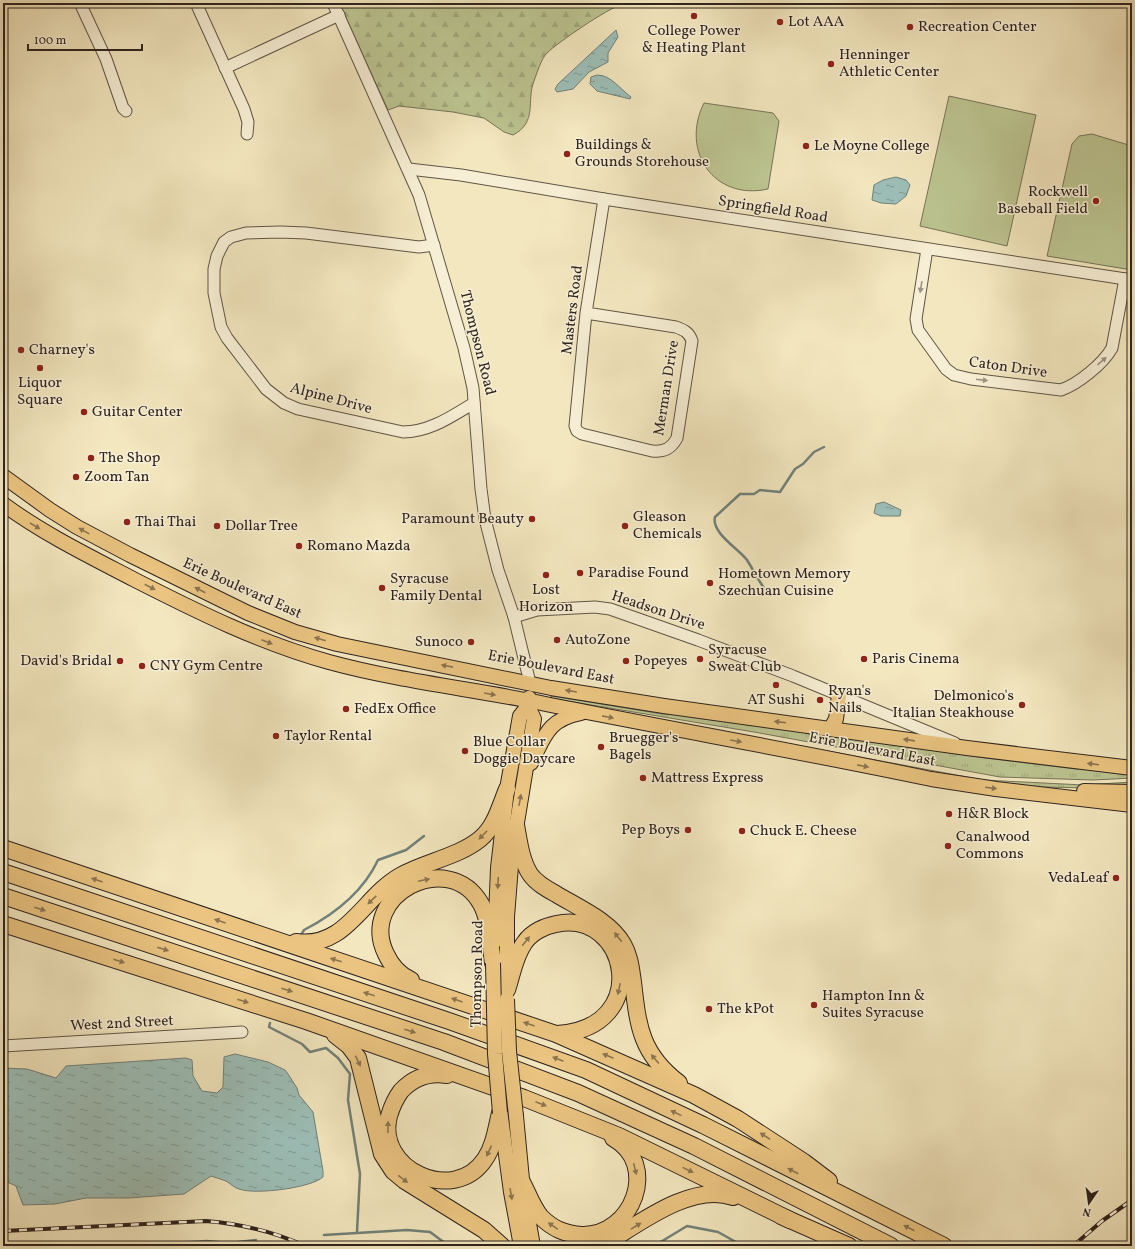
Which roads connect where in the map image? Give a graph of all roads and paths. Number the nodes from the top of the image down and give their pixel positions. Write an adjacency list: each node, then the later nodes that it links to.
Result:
1 (80, 3): 6 (street)
2 (196, 3): 5 (street)
3 (333, 3): 4 (street, Thompson Road)
4 (339, 15): 5 (street); 8 (street, Thompson Road)
5 (225, 68): 7 (street)
6 (126, 111)
7 (247, 134)
8 (409, 169): 9 (street, Springfield Road); 10 (street, Thompson Road)
9 (604, 199): 11 (street, Springfield Road); 13 (street, Masters Road)
10 (434, 245): 14 (street, Thompson Road); 14 (street, Alpine Drive)
11 (926, 249): 12 (street, Springfield Road); 12 (street, Caton Drive, one-way to 12)
12 (1129, 280)
13 (586, 313): 15 (street, Masters Road); 15 (street, Merman Drive)
14 (474, 403): 18 (street, Thompson Road)
15 (575, 426)
16 (3, 476): 20 (main road, Erie Boulevard East, one-way to 16)
17 (3, 504): 20 (main road, Erie Boulevard East, one-way to 20)
18 (514, 617): 19 (street, Headson Drive); 20 (street, Thompson Road)
19 (839, 695): 22 (main road); 23 (street, Headson Drive)
20 (529, 696): 21 (main road, Erie Boulevard East); 22 (main road, Erie Boulevard East, one-way to 20); 25 (main road, Thompson Road); 26 (main road, Thompson Road)
21 (585, 712): 25 (main road); 27 (main road, Erie Boulevard East, one-way to 27)
22 (831, 728): 23 (main road, Erie Boulevard East, one-way to 22)
23 (967, 748): 24 (main road, Erie Boulevard East, one-way to 23)
24 (1132, 768)
25 (525, 774): 30 (main road, Thompson Road, one-way to 25)
26 (507, 789): 38 (highway, one-way to 38); 40 (main road, Thompson Road, one-way to 40)
27 (1013, 790): 28 (main road); 29 (main road, Erie Boulevard East)
28 (1132, 792)
29 (1132, 805)
30 (516, 825): 42 (main road, Thompson Road); 48 (highway, one-way to 30)
31 (3, 848): 33 (highway)
32 (3, 852): 33 (highway)
33 (58, 866): 38 (highway, one-way to 33)
34 (3, 872): 52 (highway, one-way to 34)
35 (3, 896): 59 (highway, one-way to 59)
36 (3, 916): 39 (highway)
37 (3, 924): 39 (highway)
38 (257, 934): 41 (highway, one-way to 38)
39 (82, 950): 43 (highway, one-way to 43)
40 (493, 963): 41 (highway, one-way to 40); 49 (main road, Thompson Road, bridge)
41 (439, 994): 45 (highway, one-way to 41)
42 (507, 995): 45 (highway, one-way to 45); 51 (main road, Thompson Road, bridge)
43 (306, 1021): 47 (highway); 54 (highway, one-way to 54)
44 (242, 1032): 46 (street, West 2nd Street)
45 (556, 1034): 48 (highway, one-way to 45)
46 (3, 1046)
47 (464, 1077): 49 (highway, one-way to 47); 50 (highway, one-way to 50)
48 (694, 1095): 52 (highway, one-way to 48)
49 (500, 1113): 55 (main road, Thompson Road, one-way to 55)
50 (576, 1118): 51 (highway, one-way to 51); 53 (highway, one-way to 53)
51 (522, 1182): 56 (main road, Thompson Road)
52 (853, 1199): 60 (highway, one-way to 52)
53 (790, 1220): 57 (highway, one-way to 53); 58 (highway)
54 (502, 1246)
55 (521, 1246)
56 (532, 1246)
57 (602, 1246)
58 (849, 1246)
59 (891, 1246)
60 (944, 1246)

